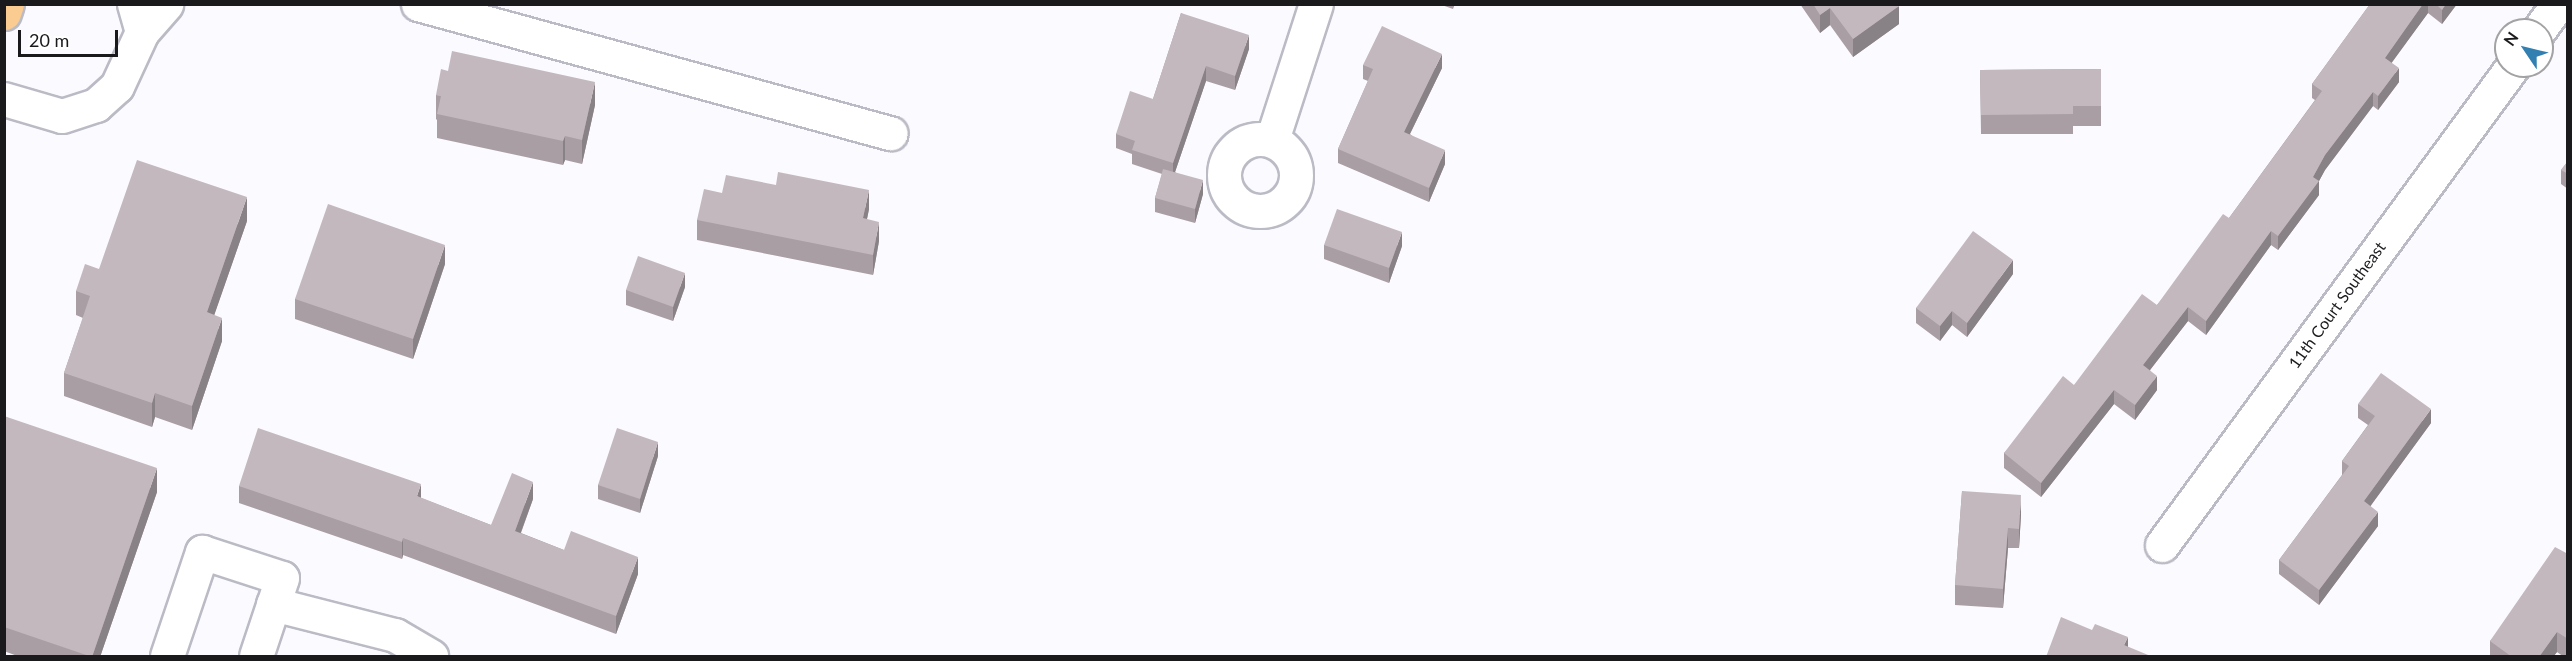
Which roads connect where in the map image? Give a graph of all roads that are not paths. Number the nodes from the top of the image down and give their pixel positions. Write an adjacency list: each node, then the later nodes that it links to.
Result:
1 (8, 4): 6 (main road)
2 (166, 4): 7 (street)
3 (418, 4): 11 (street)
4 (1316, 4): 12 (street)
5 (2558, 4): 8 (street)
6 (4, 13)
7 (138, 18): 10 (street)
8 (2548, 18)
9 (2503, 78): 13 (street, 11th Court Southeast)
10 (4, 99)
11 (891, 134)
12 (1272, 140)
13 (2162, 544)
14 (273, 604): 15 (street); 16 (street); 17 (street)
15 (167, 657)
16 (256, 657)
17 (432, 657)

